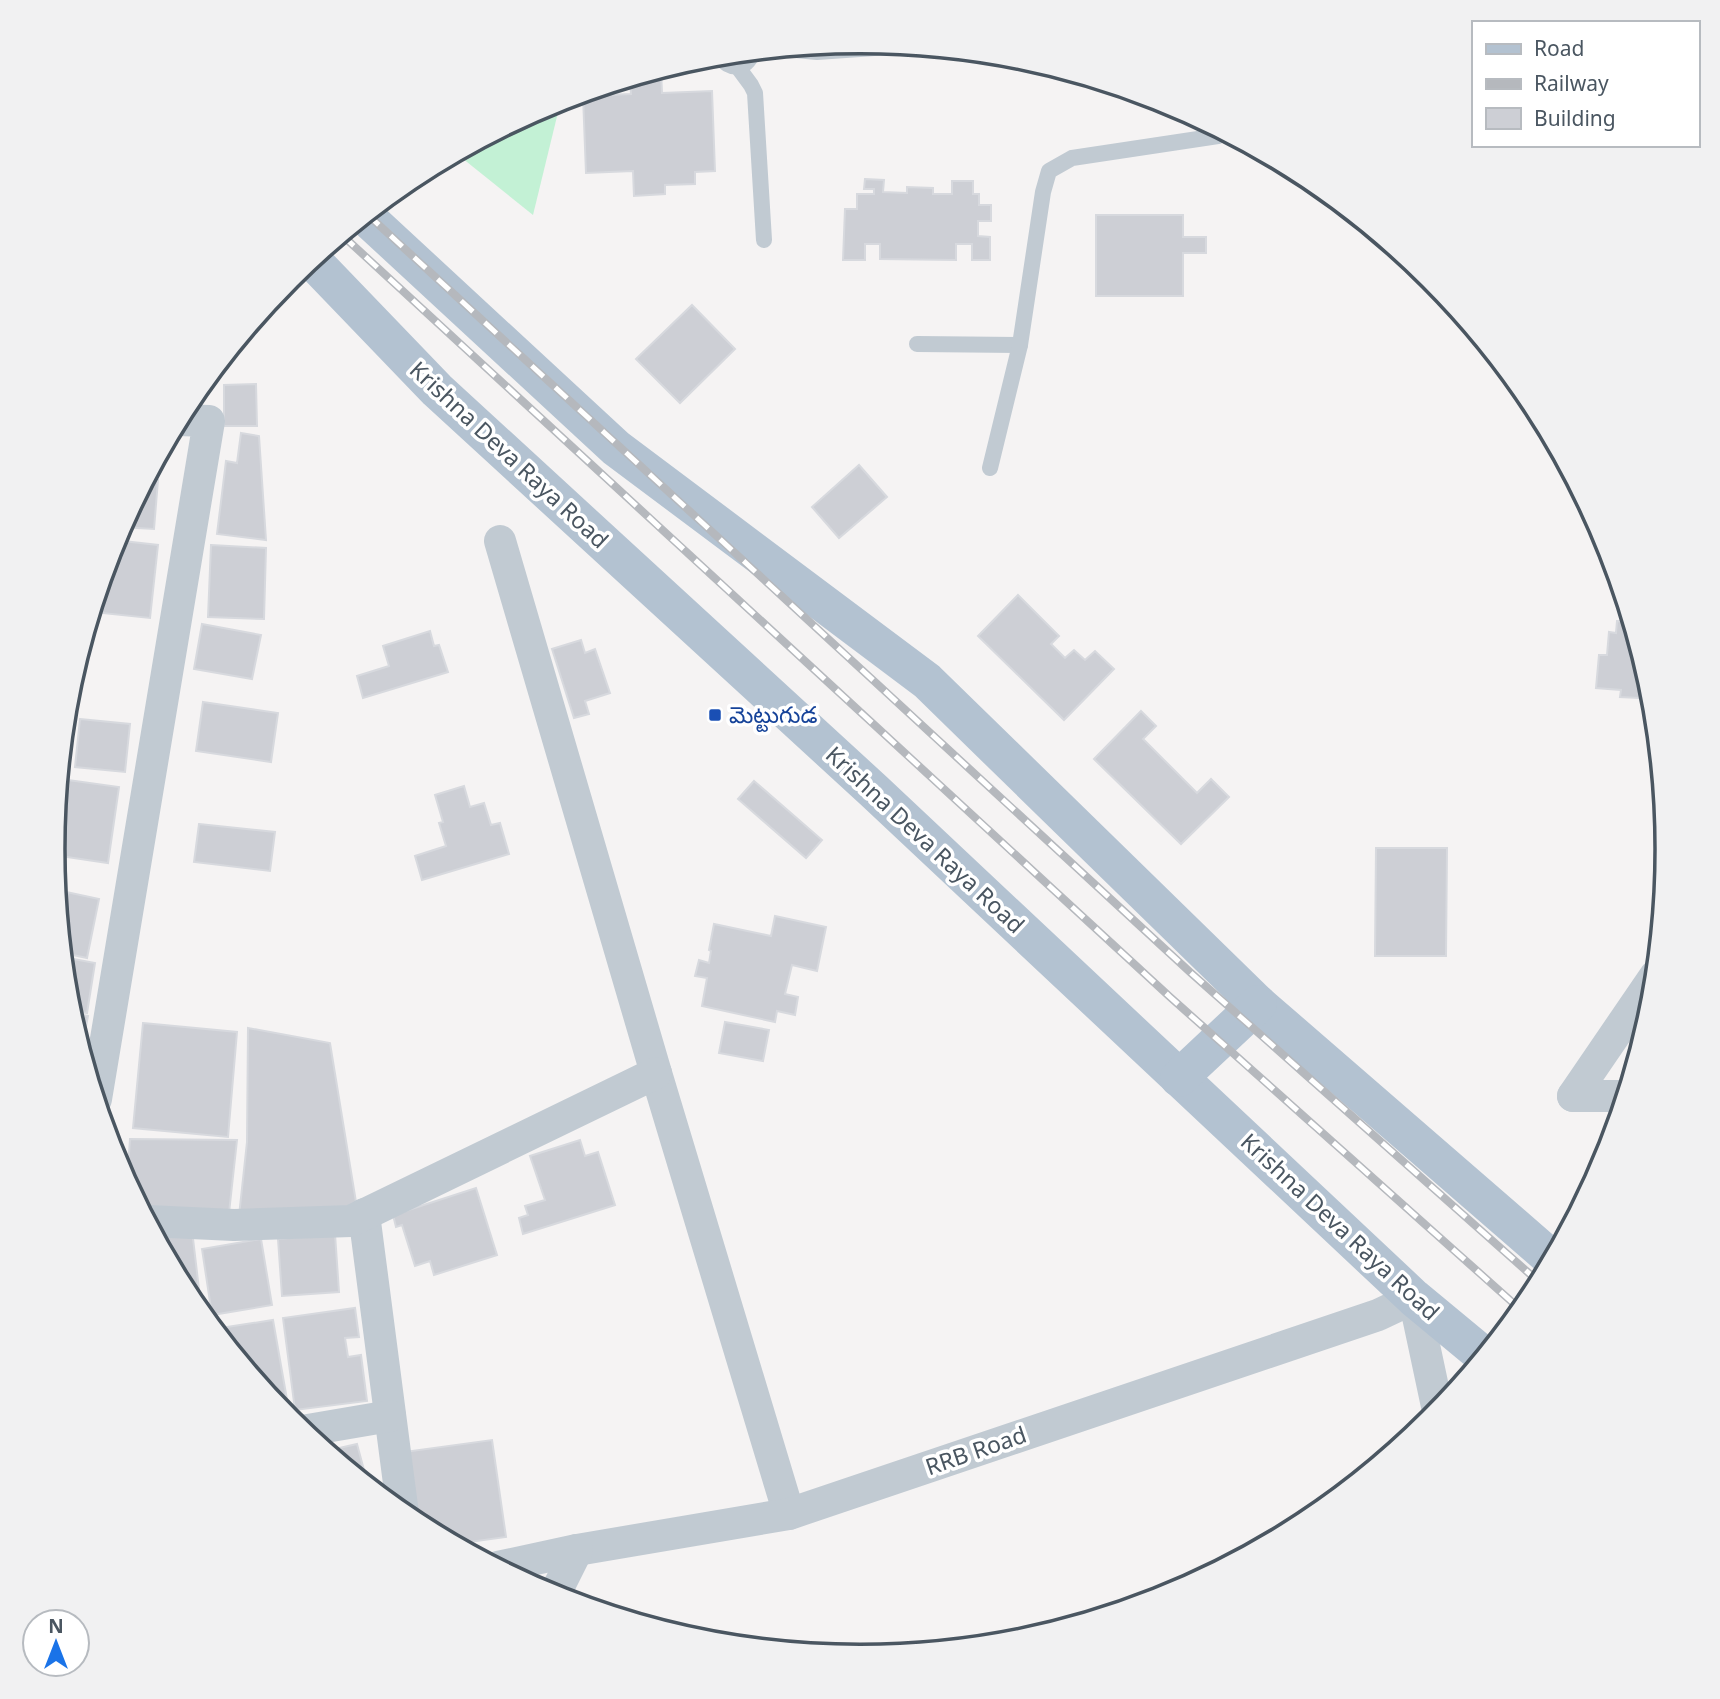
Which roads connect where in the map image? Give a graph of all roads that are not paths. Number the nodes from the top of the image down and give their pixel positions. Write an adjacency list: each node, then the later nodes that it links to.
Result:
1 (747, 63): 3 (lane)
2 (731, 65): 3 (lane)
3 (737, 66): 6 (lane)
4 (1214, 137): 9 (lane)
5 (372, 222): 14 (main road)
6 (764, 240)
7 (319, 267): 17 (main road, Krishna Deva Raya Road)
8 (918, 345): 9 (lane)
9 (1020, 345): 11 (lane)
10 (191, 420): 16 (street)
11 (990, 468)
12 (500, 541): 15 (street)
13 (1641, 996): 18 (street)
14 (1258, 1004): 17 (main road); 21 (main road)
15 (656, 1073): 19 (street); 28 (street)
16 (99, 1079)
17 (1179, 1079): 22 (main road, Krishna Deva Raya Road)
18 (1616, 1096)
19 (364, 1214): 20 (street); 25 (street)
20 (158, 1222)
21 (1545, 1253)
22 (1414, 1298): 23 (main road, Krishna Deva Raya Road); 24 (street); 28 (street, RRB Road)
23 (1477, 1351)
24 (1435, 1398)
25 (390, 1416): 26 (street); 27 (street)
26 (316, 1429)
27 (401, 1498)
28 (789, 1514): 29 (street, RRB Road)
29 (577, 1550): 30 (street, RRB Road); 31 (street)
30 (511, 1564)
31 (560, 1585)

